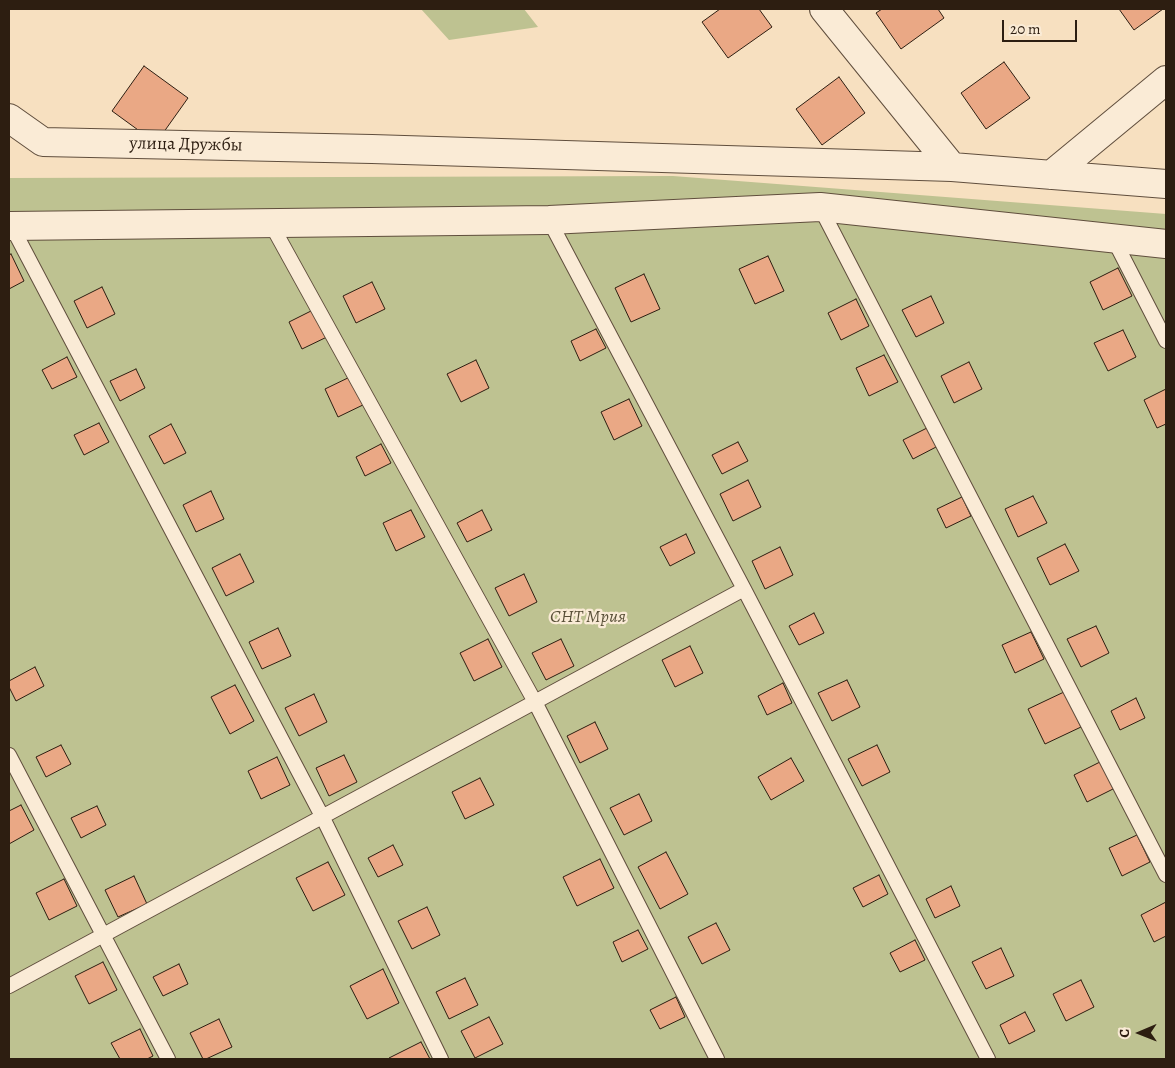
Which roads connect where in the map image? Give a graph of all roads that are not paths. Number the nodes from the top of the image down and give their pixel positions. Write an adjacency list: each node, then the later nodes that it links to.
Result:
1 (824, 9): 4 (street)
2 (1166, 80): 5 (street)
3 (9, 118): 4 (street, улица Дружбы)
4 (952, 167): 5 (street, улица Дружбы)
5 (1051, 175): 6 (street, улица Дружбы)
6 (1166, 184)
7 (820, 207): 8 (street); 11 (street); 18 (lane)
8 (549, 220): 9 (street); 14 (lane)
9 (271, 224): 10 (street); 15 (lane)
10 (10, 227): 17 (lane)
11 (1113, 238): 12 (street); 13 (lane)
12 (1166, 244)
13 (1166, 341)
14 (744, 589): 15 (lane); 24 (lane)
15 (535, 702): 17 (lane); 23 (lane)
16 (9, 755): 19 (lane)
17 (323, 818): 19 (lane); 22 (lane)
18 (1166, 876)
19 (103, 936): 20 (lane); 21 (lane)
20 (9, 986)
21 (168, 1059)
22 (441, 1059)
23 (717, 1059)
24 (988, 1059)

